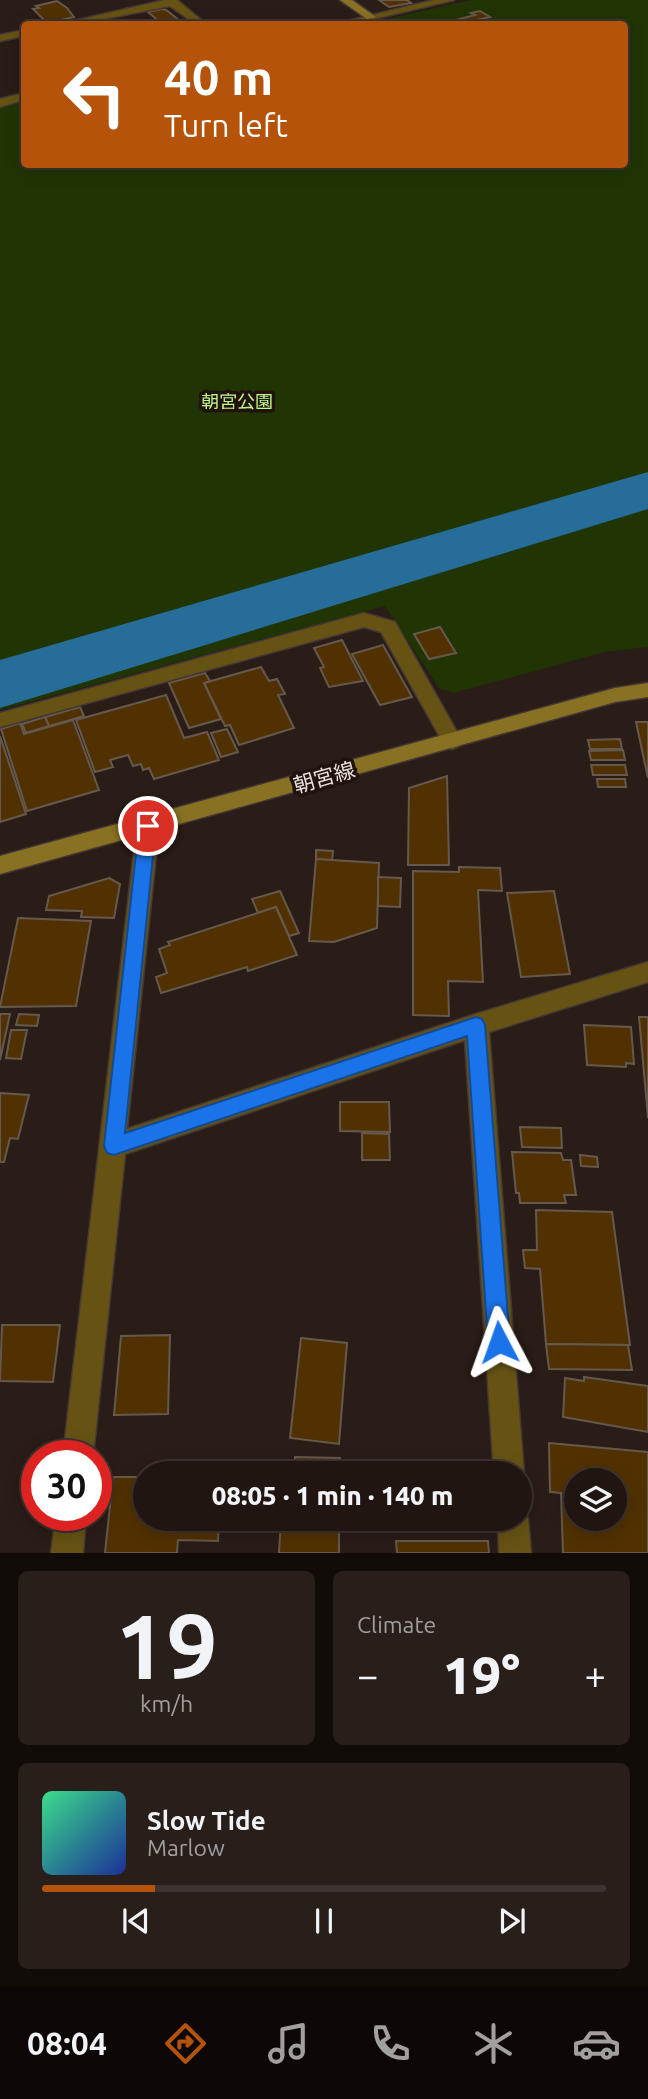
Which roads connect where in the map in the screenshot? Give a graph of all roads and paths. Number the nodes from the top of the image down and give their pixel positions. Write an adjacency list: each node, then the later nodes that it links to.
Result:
1 (345, 0): 4 (street)
2 (449, 0): 4 (street)
3 (171, 1): 5 (street); 6 (street)
4 (371, 18): 7 (street)
5 (79, 21)
6 (197, 21)
7 (356, 21)
8 (21, 34): 9 (street)
9 (0, 38)
10 (21, 98): 11 (street)
11 (0, 103)
12 (648, 690): 14 (street, 朝宮線)
13 (0, 720): 14 (street)
14 (452, 741): 15 (street, 朝宮線)
15 (148, 826): 16 (street, 朝宮線); 19 (street)
16 (0, 866)
17 (648, 972): 18 (street)
18 (476, 1025): 19 (street); 21 (street)
19 (114, 1146): 20 (street)
20 (80, 1440)
21 (508, 1461)
22 (69, 1531): 24 (street)
23 (514, 1531): 25 (street)
24 (67, 1553)
25 (515, 1553)

